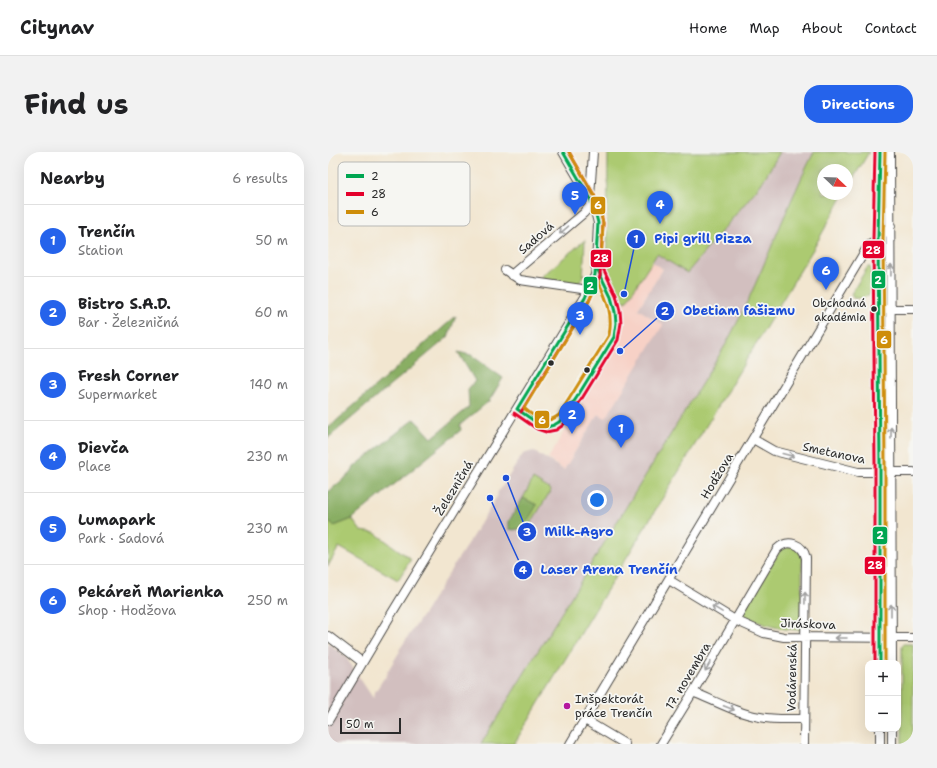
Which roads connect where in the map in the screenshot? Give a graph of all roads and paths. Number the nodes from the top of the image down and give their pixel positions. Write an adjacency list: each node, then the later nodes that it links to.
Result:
1 (563, 152): 5 (street)
2 (593, 152): 5 (street)
3 (880, 152): 7 (street)
4 (890, 152): 6 (street)
5 (591, 200): 8 (street, Železničná); 9 (street, Sadová, one-way to 9)
6 (891, 226): 7 (street, Hodžova); 11 (street, one-way to 6)
7 (878, 239): 10 (street); 14 (street, Hodžova)
8 (596, 266): 9 (street, Železničná); 13 (street)
9 (588, 292): 13 (street, Železničná)
10 (879, 309): 11 (street); 15 (street)
11 (891, 309): 12 (street); 16 (street, one-way to 11)
12 (913, 309)
13 (517, 410): 27 (street, Železničná)
14 (753, 439): 15 (street, Smetanova, one-way to 15); 18 (street, Hodžova)
15 (880, 472): 16 (street, Smetanova); 22 (street)
16 (891, 472): 17 (street, Smetanova); 23 (street, one-way to 16)
17 (913, 472)
18 (669, 580): 19 (street, Jiráskova, one-way to 18); 30 (street, Hodžova)
19 (735, 620): 21 (street, Jiráskova); 21 (street, 17. novembra, one-way to 19); 28 (street, 17. novembra, one-way to 28)
20 (328, 636): 27 (street)
21 (804, 637): 22 (street, Jiráskova, one-way to 21); 29 (street, Vodárenská)
22 (880, 638): 23 (street, Jiráskova); 25 (street)
23 (891, 638): 24 (street, Jiráskova); 26 (street)
24 (913, 638)
25 (880, 660)
26 (892, 660)
27 (362, 662): 31 (street, Železničná)
28 (693, 692): 29 (street, Vodárenská, one-way to 29); 36 (street, 17. novembra)
29 (803, 719): 37 (street, Vodárenská)
30 (584, 720): 34 (street, Hodžova); 35 (street)
31 (328, 721)
32 (880, 732): 38 (street)
33 (892, 732): 39 (street)
34 (570, 744)
35 (625, 744)
36 (661, 744)
37 (804, 744)
38 (880, 744)
39 (892, 744)

